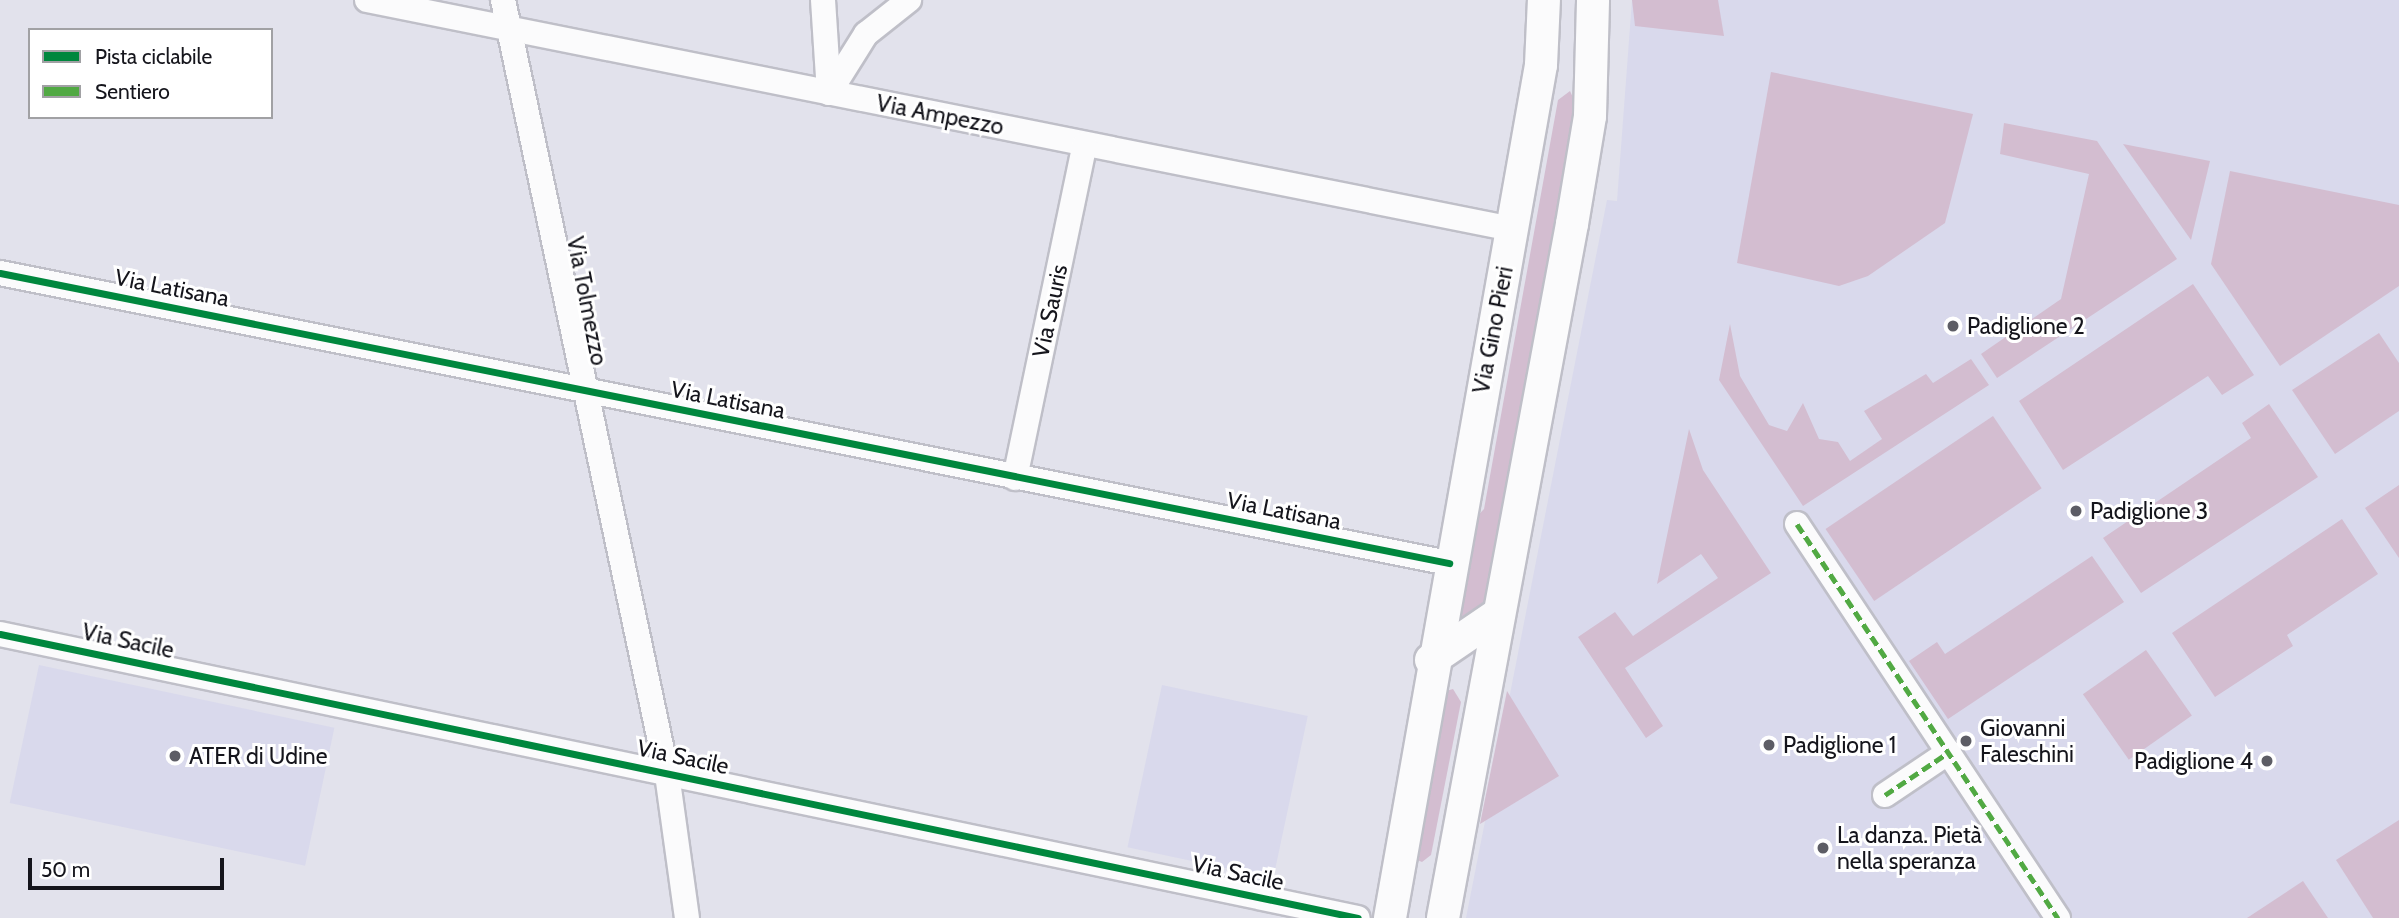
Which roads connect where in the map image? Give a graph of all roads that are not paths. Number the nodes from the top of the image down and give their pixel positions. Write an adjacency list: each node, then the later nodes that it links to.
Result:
1 (367, 0): 7 (street, Via Ampezzo)
2 (503, 0): 7 (street, Via Tolmezzo)
3 (823, 0): 11 (street)
4 (909, 0): 11 (street)
5 (1593, 0): 8 (main road)
6 (1544, 14): 8 (main road); 9 (main road, Via Gino Pieri)
7 (513, 30): 11 (street, Via Ampezzo); 15 (street, Via Tolmezzo)
8 (1595, 34): 10 (main road)
9 (1541, 65): 10 (main road); 13 (main road, Via Gino Pieri)
10 (1594, 71): 19 (main road)
11 (830, 93): 12 (street, Via Ampezzo)
12 (1086, 144): 13 (street, Via Ampezzo); 16 (street, Via Sauris)
13 (1512, 229): 18 (main road, Via Gino Pieri)
14 (0, 273): 15 (street, Via Latisana)
15 (586, 391): 16 (street, Via Latisana); 23 (street, Via Tolmezzo)
16 (1015, 478): 18 (street, Via Latisana)
17 (1797, 524): 22 (street)
18 (1449, 564): 21 (main road, Via Gino Pieri)
19 (1497, 615): 21 (main road); 26 (main road)
20 (0, 634): 23 (street, Via Sacile)
21 (1431, 660): 25 (main road, Via Gino Pieri)
22 (1949, 752): 24 (street); 29 (street)
23 (667, 774): 27 (street, Via Tolmezzo); 28 (street, Via Sacile)
24 (1885, 795)
25 (1390, 912): 26 (main road)
26 (1443, 913)
27 (687, 918)
28 (1358, 918)
29 (2058, 918)

